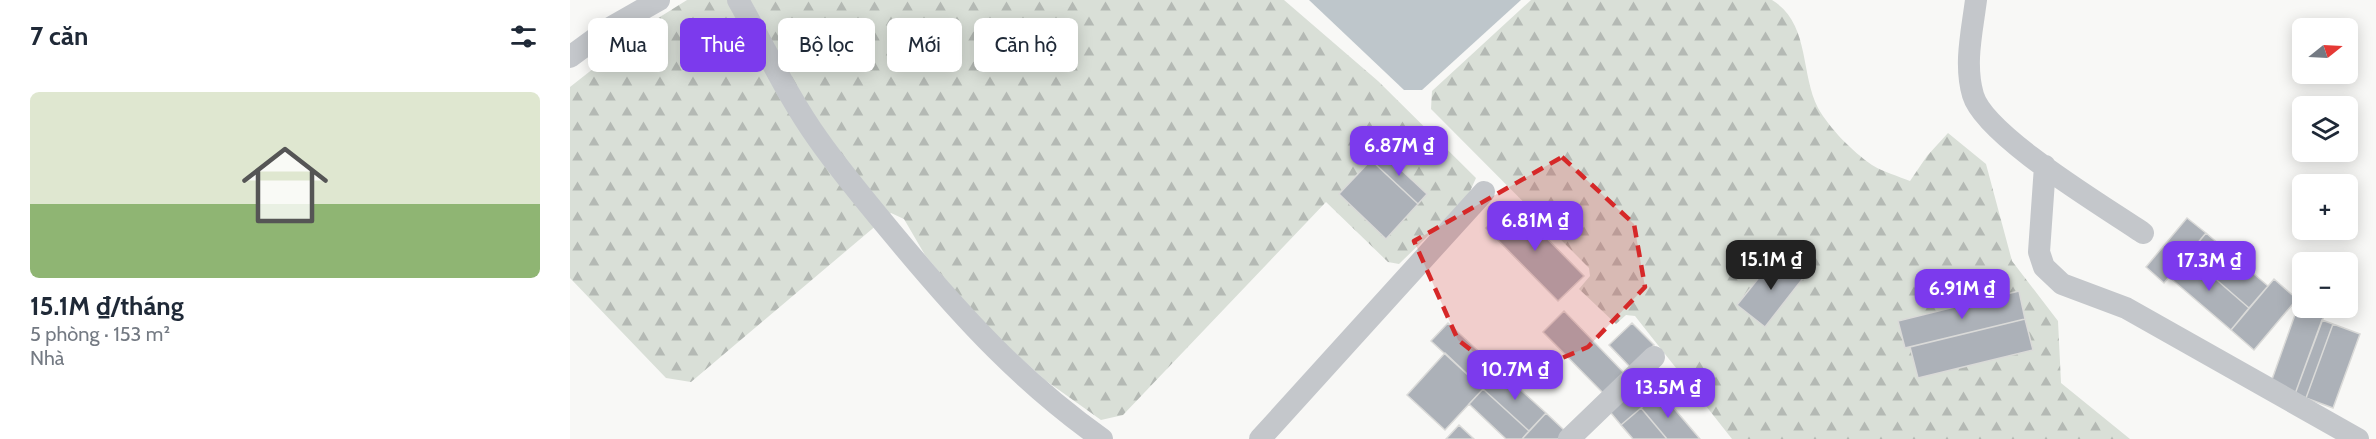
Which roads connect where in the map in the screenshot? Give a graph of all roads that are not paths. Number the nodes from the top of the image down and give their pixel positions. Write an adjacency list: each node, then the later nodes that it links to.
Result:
1 (659, 0): 4 (street)
2 (738, 0): 9 (street)
3 (1976, 0): 5 (street)
4 (570, 57)
5 (2045, 166): 7 (street); 12 (street)
6 (1484, 192): 10 (street)
7 (2143, 233)
8 (1654, 357): 11 (street)
9 (1102, 439)
10 (1260, 439)
11 (1569, 439)
12 (2358, 439)

